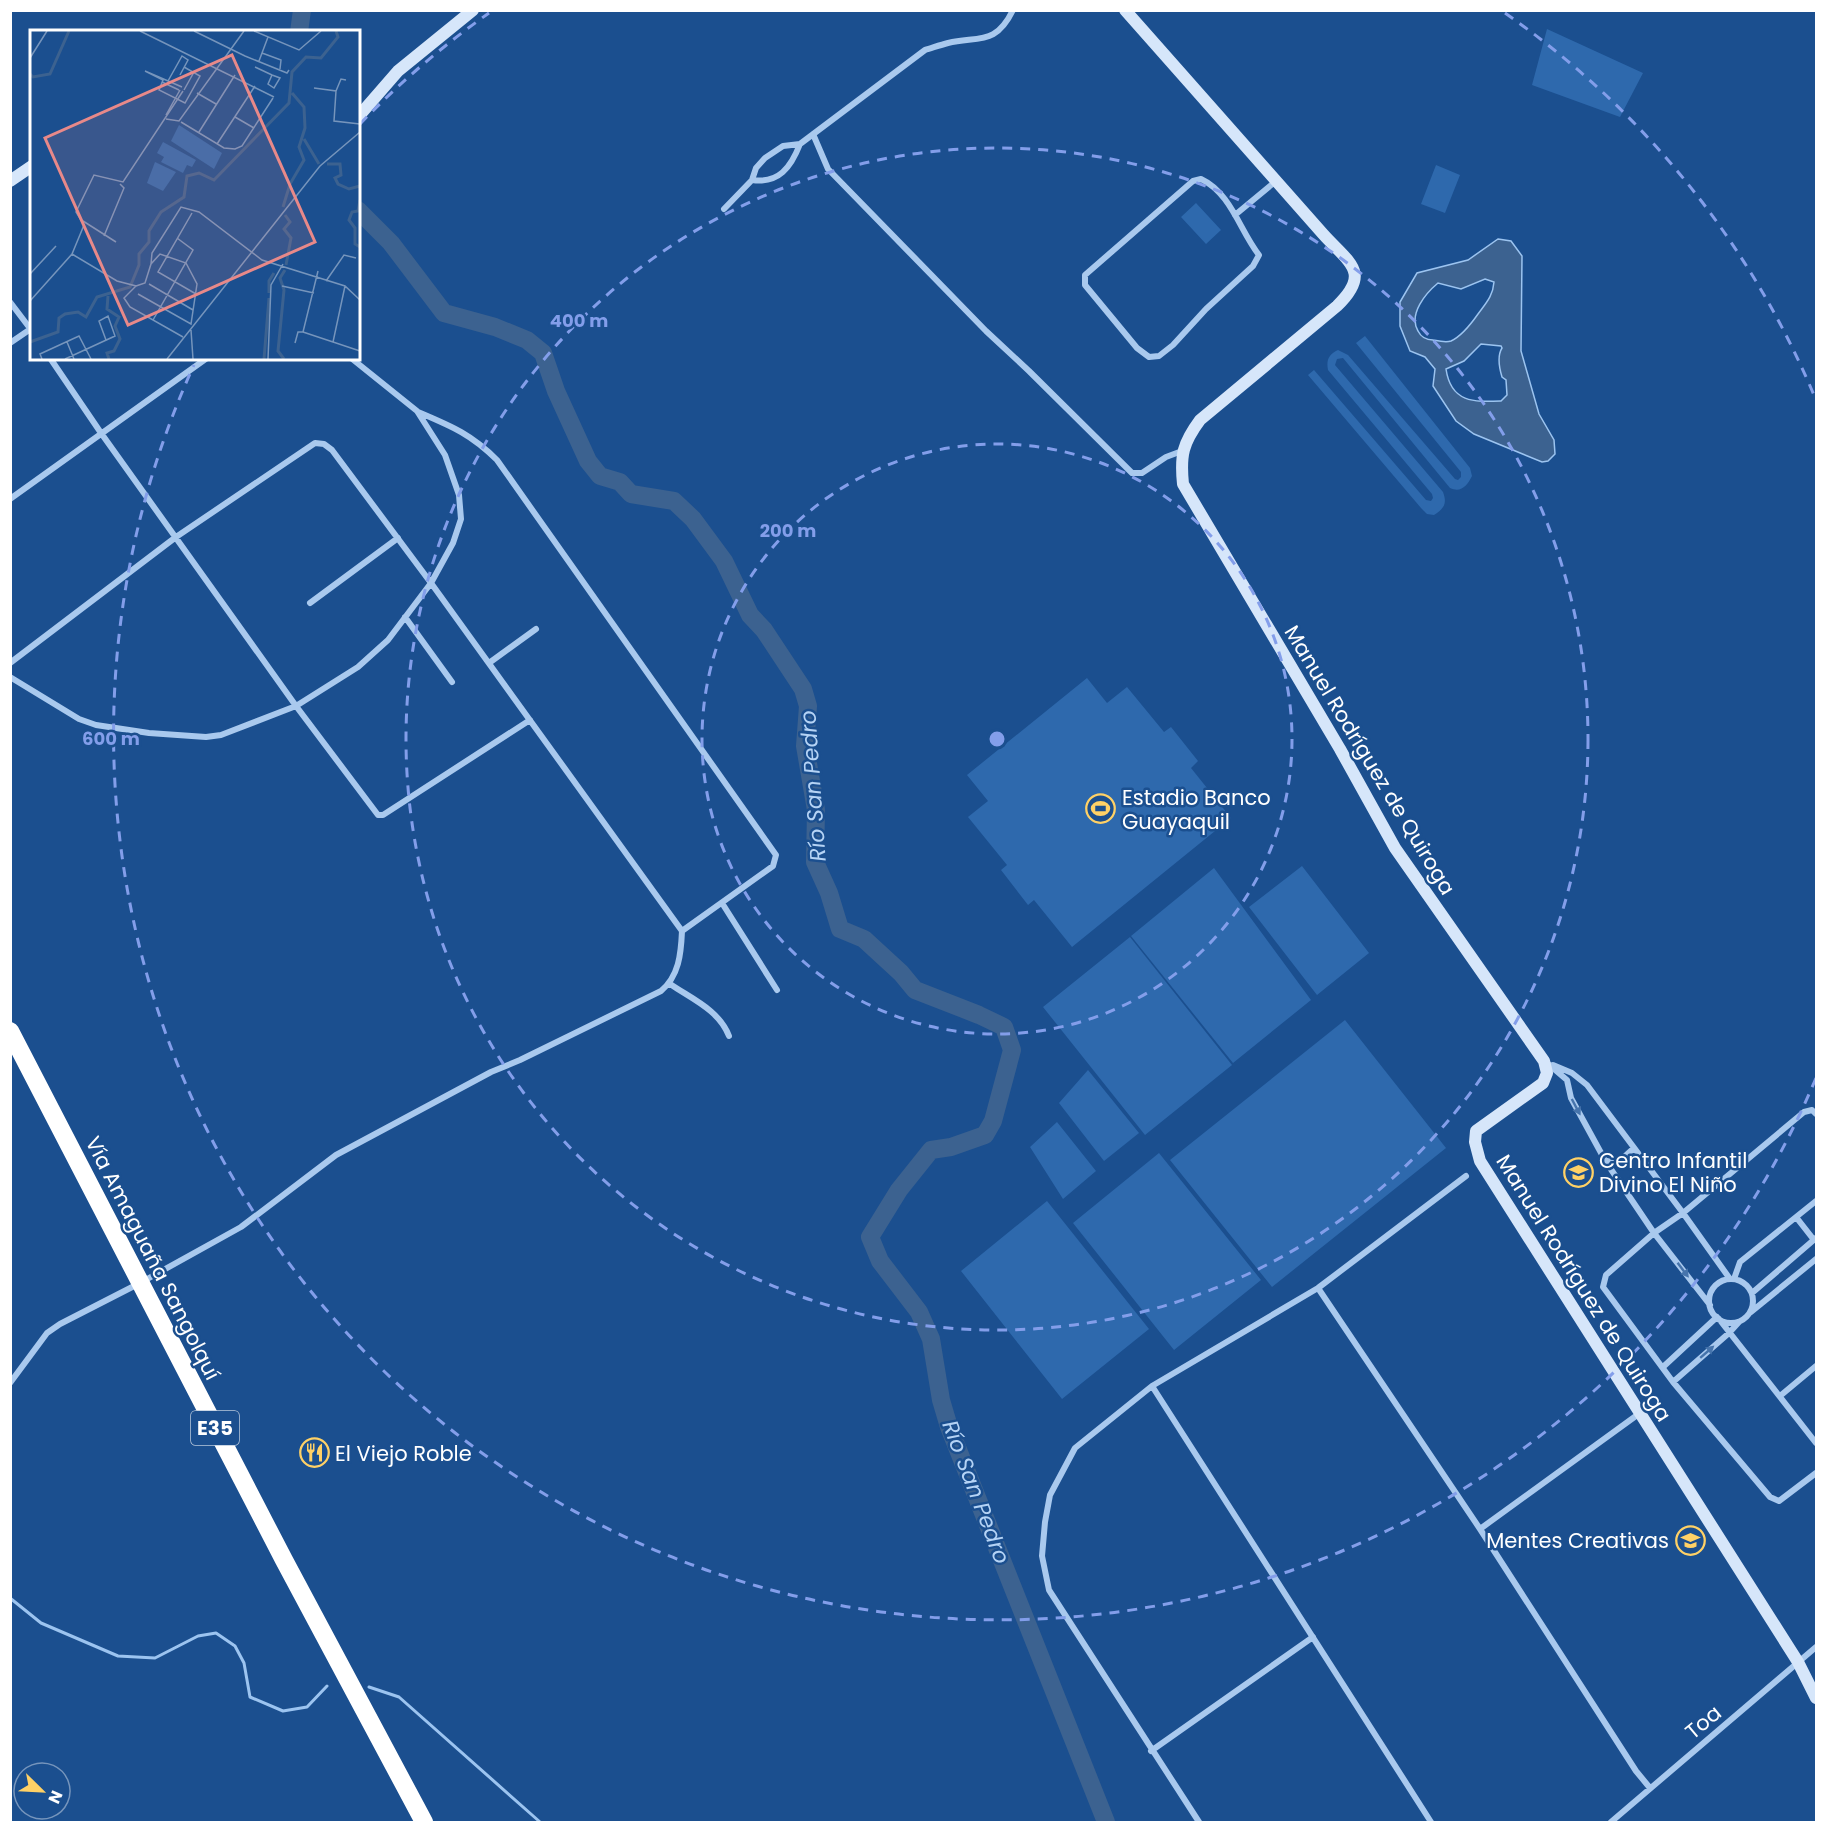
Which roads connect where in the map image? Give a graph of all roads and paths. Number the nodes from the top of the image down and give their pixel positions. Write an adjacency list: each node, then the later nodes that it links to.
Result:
1 (473, 10): 4 (street)
2 (1013, 10): 5 (street)
3 (1125, 10): 9 (street)
4 (360, 115)
5 (813, 134): 6 (street); 22 (street)
6 (800, 144): 8 (street); 8 (street)
7 (30, 166): 10 (street)
8 (752, 180): 11 (street)
9 (1276, 180): 12 (street); 22 (street)
10 (10, 181)
11 (724, 209)
12 (1235, 215): 12 (street)
13 (10, 303): 14 (street)
14 (30, 328)
15 (30, 330): 16 (street)
16 (10, 343)
17 (51, 360): 21 (street)
18 (204, 360): 21 (street)
19 (353, 360): 20 (street)
20 (417, 411): 26 (street); 36 (street)
21 (101, 434): 23 (street); 24 (street)
22 (1182, 451): 42 (street, Manuel Rodríguez de Quiroga)
23 (10, 499)
24 (176, 537): 25 (street); 30 (street); 34 (street)
25 (398, 538): 26 (street); 27 (street)
26 (431, 583): 28 (street); 31 (street)
27 (310, 603)
28 (405, 617): 33 (street); 34 (street)
29 (536, 629): 31 (street)
30 (10, 663)
31 (489, 663): 35 (street)
32 (10, 676): 34 (street)
33 (452, 682)
34 (296, 706): 35 (street)
35 (530, 720): 37 (street)
36 (722, 903): 37 (street); 39 (street)
37 (681, 931): 38 (street)
38 (670, 984): 41 (street); 54 (street)
39 (777, 990)
40 (10, 1031): 54 (highway, Vía Amaguaña Sangolquí / E35)
41 (729, 1036)
42 (1544, 1061): 44 (street); 45 (street, one-way to 45); 68 (street, Manuel Rodríguez de Quiroga)
43 (1816, 1114): 48 (street)
44 (1634, 1148): 45 (street); 48 (street)
45 (1606, 1161): 50 (street)
46 (1466, 1176): 55 (street)
47 (1816, 1201): 49 (street)
48 (1683, 1213): 50 (street); 53 (street)
49 (1796, 1217): 51 (street); 53 (street)
50 (1654, 1233): 57 (street, one-way to 57); 63 (street)
51 (1815, 1239): 56 (street)
52 (1816, 1259): 58 (street)
53 (1732, 1279): 56 (street); 57 (street)
54 (140, 1283): 65 (street); 78 (highway, Vía Amaguaña Sangolquí / E35)
55 (1318, 1288): 66 (street); 71 (street)
56 (1752, 1293): 58 (street)
57 (1710, 1305): 59 (street)
58 (1750, 1312): 60 (street)
59 (1718, 1318): 60 (street); 61 (street); 63 (street)
60 (1739, 1322): 61 (street)
61 (1729, 1333): 64 (street, one-way to 61); 67 (street)
62 (1816, 1366): 67 (street)
63 (1663, 1367): 64 (street)
64 (1673, 1382): 70 (street)
65 (10, 1383)
66 (1152, 1386): 72 (street); 76 (street)
67 (1780, 1396): 69 (street)
68 (1641, 1413): 71 (street); 74 (street, Manuel Rodríguez de Quiroga)
69 (1816, 1443)
70 (1816, 1473)
71 (1480, 1529): 77 (street)
72 (1313, 1637): 76 (street); 80 (street)
73 (1816, 1647): 74 (street, Toa)
74 (1798, 1662): 75 (street, Manuel Rodríguez de Quiroga); 77 (street, Toa)
75 (1816, 1698)
76 (1151, 1751): 79 (street)
77 (1650, 1788): 81 (street, Toa)
78 (424, 1822)
79 (1199, 1822)
80 (1431, 1822)
81 (1611, 1822)

